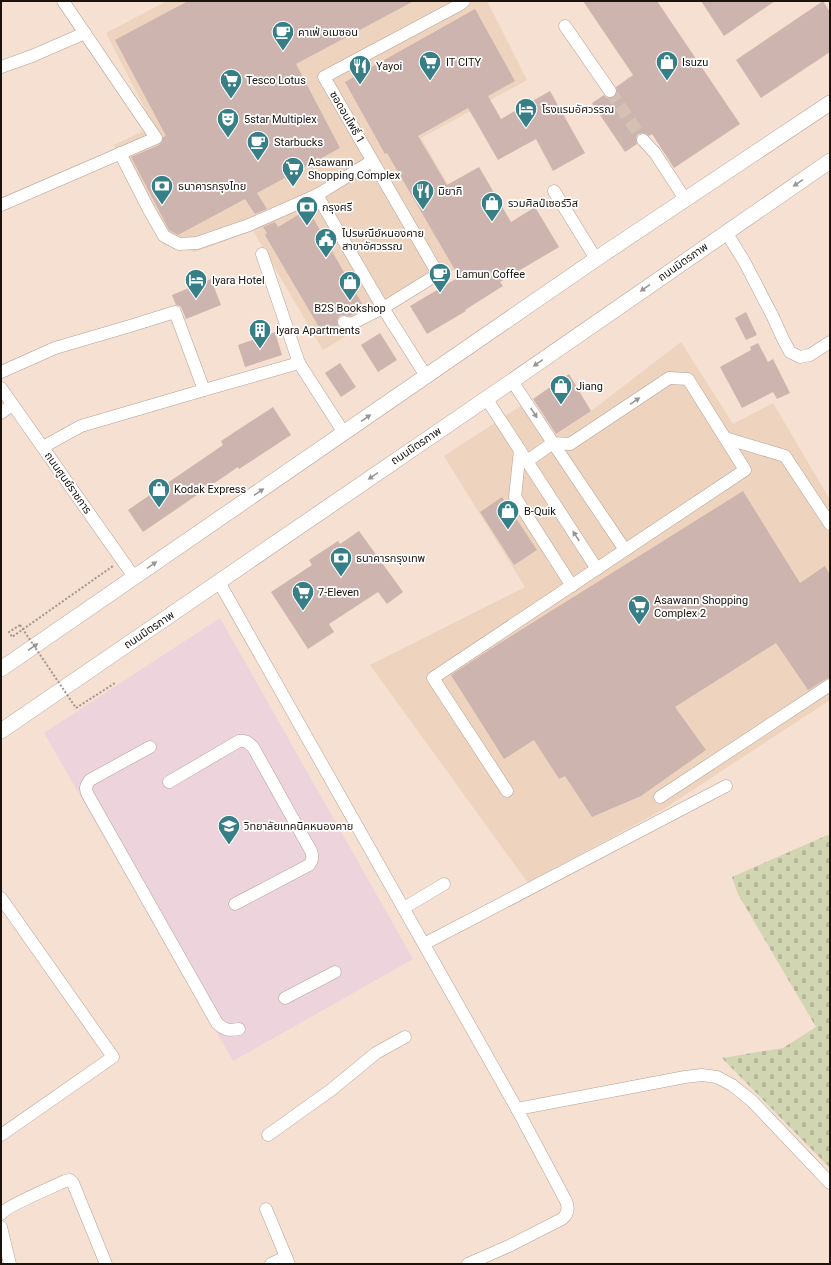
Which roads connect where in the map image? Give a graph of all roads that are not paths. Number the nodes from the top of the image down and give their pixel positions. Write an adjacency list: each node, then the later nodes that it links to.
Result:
1 (63, 1): 4 (street)
2 (464, 1): 10 (street, ซอดอนโพธิ์ 1)
3 (565, 26): 6 (street)
4 (85, 33): 5 (street); 9 (street)
5 (1, 67)
6 (610, 90)
7 (830, 102): 14 (main road)
8 (643, 140): 14 (street)
9 (120, 153): 13 (street); 15 (street)
10 (372, 161): 13 (street); 19 (street, ซอดอนโพธิ์ 1)
11 (830, 161): 16 (main road, ถนนมิตรภาพ, one-way to 16)
12 (554, 191): 18 (street)
13 (317, 195): 19 (street)
14 (686, 198): 18 (main road)
15 (1, 205)
16 (726, 232): 21 (street); 25 (main road, ถนนมิตรภาพ, one-way to 25)
17 (262, 254): 22 (street)
18 (596, 259): 24 (main road)
19 (383, 308): 20 (street); 24 (street)
20 (344, 322)
21 (830, 342)
22 (299, 363): 27 (street); 31 (street)
23 (1, 372): 27 (street)
24 (426, 376): 31 (main road, one-way to 24)
25 (512, 380): 28 (main road, ถนนมิตรภาพ); 33 (street, one-way to 33)
26 (1, 388): 29 (street, ถนนศูนย์ราชการ)
27 (204, 390): 34 (street)
28 (486, 398): 35 (street); 41 (main road, ถนนมิตรภาพ, one-way to 41)
29 (12, 405): 30 (street); 34 (street, ถนนศูนย์ราชการ)
30 (1, 413)
31 (344, 433): 40 (main road, one-way to 31)
32 (725, 438): 33 (street, one-way to 32); 37 (street); 38 (street)
33 (553, 443): 36 (street); 38 (street)
34 (43, 447): 40 (street, ถนนศูนย์ราชการ)
35 (520, 450): 36 (street); 42 (street)
36 (527, 462): 39 (street, one-way to 36)
37 (830, 524)
38 (625, 550): 39 (street)
39 (597, 568): 42 (street)
40 (134, 577): 43 (main road, one-way to 40)
41 (219, 582): 45 (main road, ถนนมิตรภาพ); 54 (street)
42 (572, 586): 49 (street)
43 (1, 669)
44 (830, 685): 50 (street)
45 (1, 731)
46 (150, 747): 58 (street)
47 (169, 782): 53 (street)
48 (726, 786): 55 (street)
49 (507, 790)
50 (660, 797)
51 (444, 884): 54 (street)
52 (1, 898): 61 (street)
53 (235, 904)
54 (404, 908): 55 (street)
55 (424, 944): 60 (street)
56 (335, 972): 57 (street)
57 (286, 998)
58 (239, 1029)
59 (405, 1037): 62 (street)
60 (517, 1110): 63 (street); 71 (street)
61 (1, 1135)
62 (268, 1135)
63 (830, 1183)
64 (266, 1208): 67 (street)
65 (1, 1214): 69 (street)
66 (1, 1227): 68 (street)
67 (287, 1261): 70 (street)
68 (10, 1264)
69 (106, 1264)
70 (271, 1264)
71 (468, 1264)

